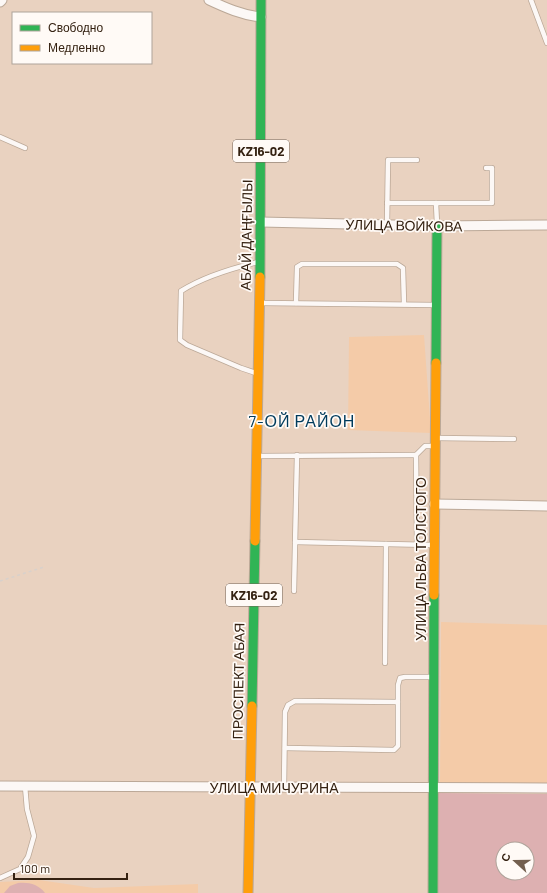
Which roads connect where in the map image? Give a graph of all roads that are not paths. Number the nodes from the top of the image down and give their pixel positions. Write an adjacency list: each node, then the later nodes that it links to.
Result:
1 (209, 0): 4 (street)
2 (261, 0): 4 (main road, АБАЙ ДАҢҒЫЛЫ / KZ16-02)
3 (531, 0): 5 (lane)
4 (260, 17): 12 (main road, АБАЙ ДАҢҒЫЛЫ / KZ16-02)
5 (547, 43)
6 (0, 137): 7 (lane)
7 (25, 148)
8 (417, 160): 10 (lane)
9 (486, 168): 11 (lane)
10 (387, 203): 11 (lane); 14 (lane)
11 (436, 203): 15 (lane)
12 (261, 222): 14 (street, УЛИЦА ВОЙКОВА); 16 (main road, АБАЙ ДАҢҒЫЛЫ / KZ16-02)
13 (547, 224): 15 (street, УЛИЦА ВОЙКОВА)
14 (387, 225): 15 (street, УЛИЦА ВОЙКОВА)
15 (438, 226): 20 (main road, УЛИЦА ЛЬВА ТОЛСТОГО)
16 (260, 262): 17 (main road, АБАЙ ДАҢҒЫЛЫ / KZ16-02); 21 (lane)
17 (259, 302): 18 (lane); 21 (main road, ПРОСПЕКТ АБАЯ / KZ16-02)
18 (296, 303): 19 (lane); 19 (lane)
19 (404, 304): 20 (lane)
20 (437, 305): 23 (main road, УЛИЦА ЛЬВА ТОЛСТОГО)
21 (258, 373): 26 (main road, ПРОСПЕКТ АБАЯ / KZ16-02)
22 (514, 439): 23 (lane)
23 (436, 442): 25 (lane); 27 (main road, УЛИЦА ЛЬВА ТОЛСТОГО)
24 (297, 455): 25 (lane); 26 (lane); 29 (lane)
25 (416, 455): 31 (lane)
26 (257, 456): 40 (main road, ПРОСПЕКТ АБАЯ / KZ16-02)
27 (434, 504): 28 (street); 32 (main road, УЛИЦА ЛЬВА ТОЛСТОГО)
28 (547, 506)
29 (295, 542): 30 (lane); 33 (lane)
30 (386, 544): 31 (lane); 34 (lane)
31 (417, 545): 32 (lane)
32 (434, 545): 35 (main road, УЛИЦА ЛЬВА ТОЛСТОГО)
33 (294, 591)
34 (385, 664)
35 (434, 678): 36 (lane); 42 (main road, УЛИЦА ЛЬВА ТОЛСТОГО)
36 (398, 702): 37 (lane); 37 (lane)
37 (285, 748): 41 (lane)
38 (0, 786): 39 (street, УЛИЦА МИЧУРИНА)
39 (25, 786): 40 (street, УЛИЦА МИЧУРИНА); 44 (lane)
40 (250, 787): 41 (street, УЛИЦА МИЧУРИНА); 45 (main road, ПРОСПЕКТ АБАЯ / KZ16-02)
41 (284, 787): 42 (street, УЛИЦА МИЧУРИНА)
42 (434, 787): 43 (street, УЛИЦА МИЧУРИНА); 46 (main road, УЛИЦА ЛЬВА ТОЛСТОГО)
43 (547, 788)
44 (0, 878)
45 (248, 893)
46 (433, 893)

